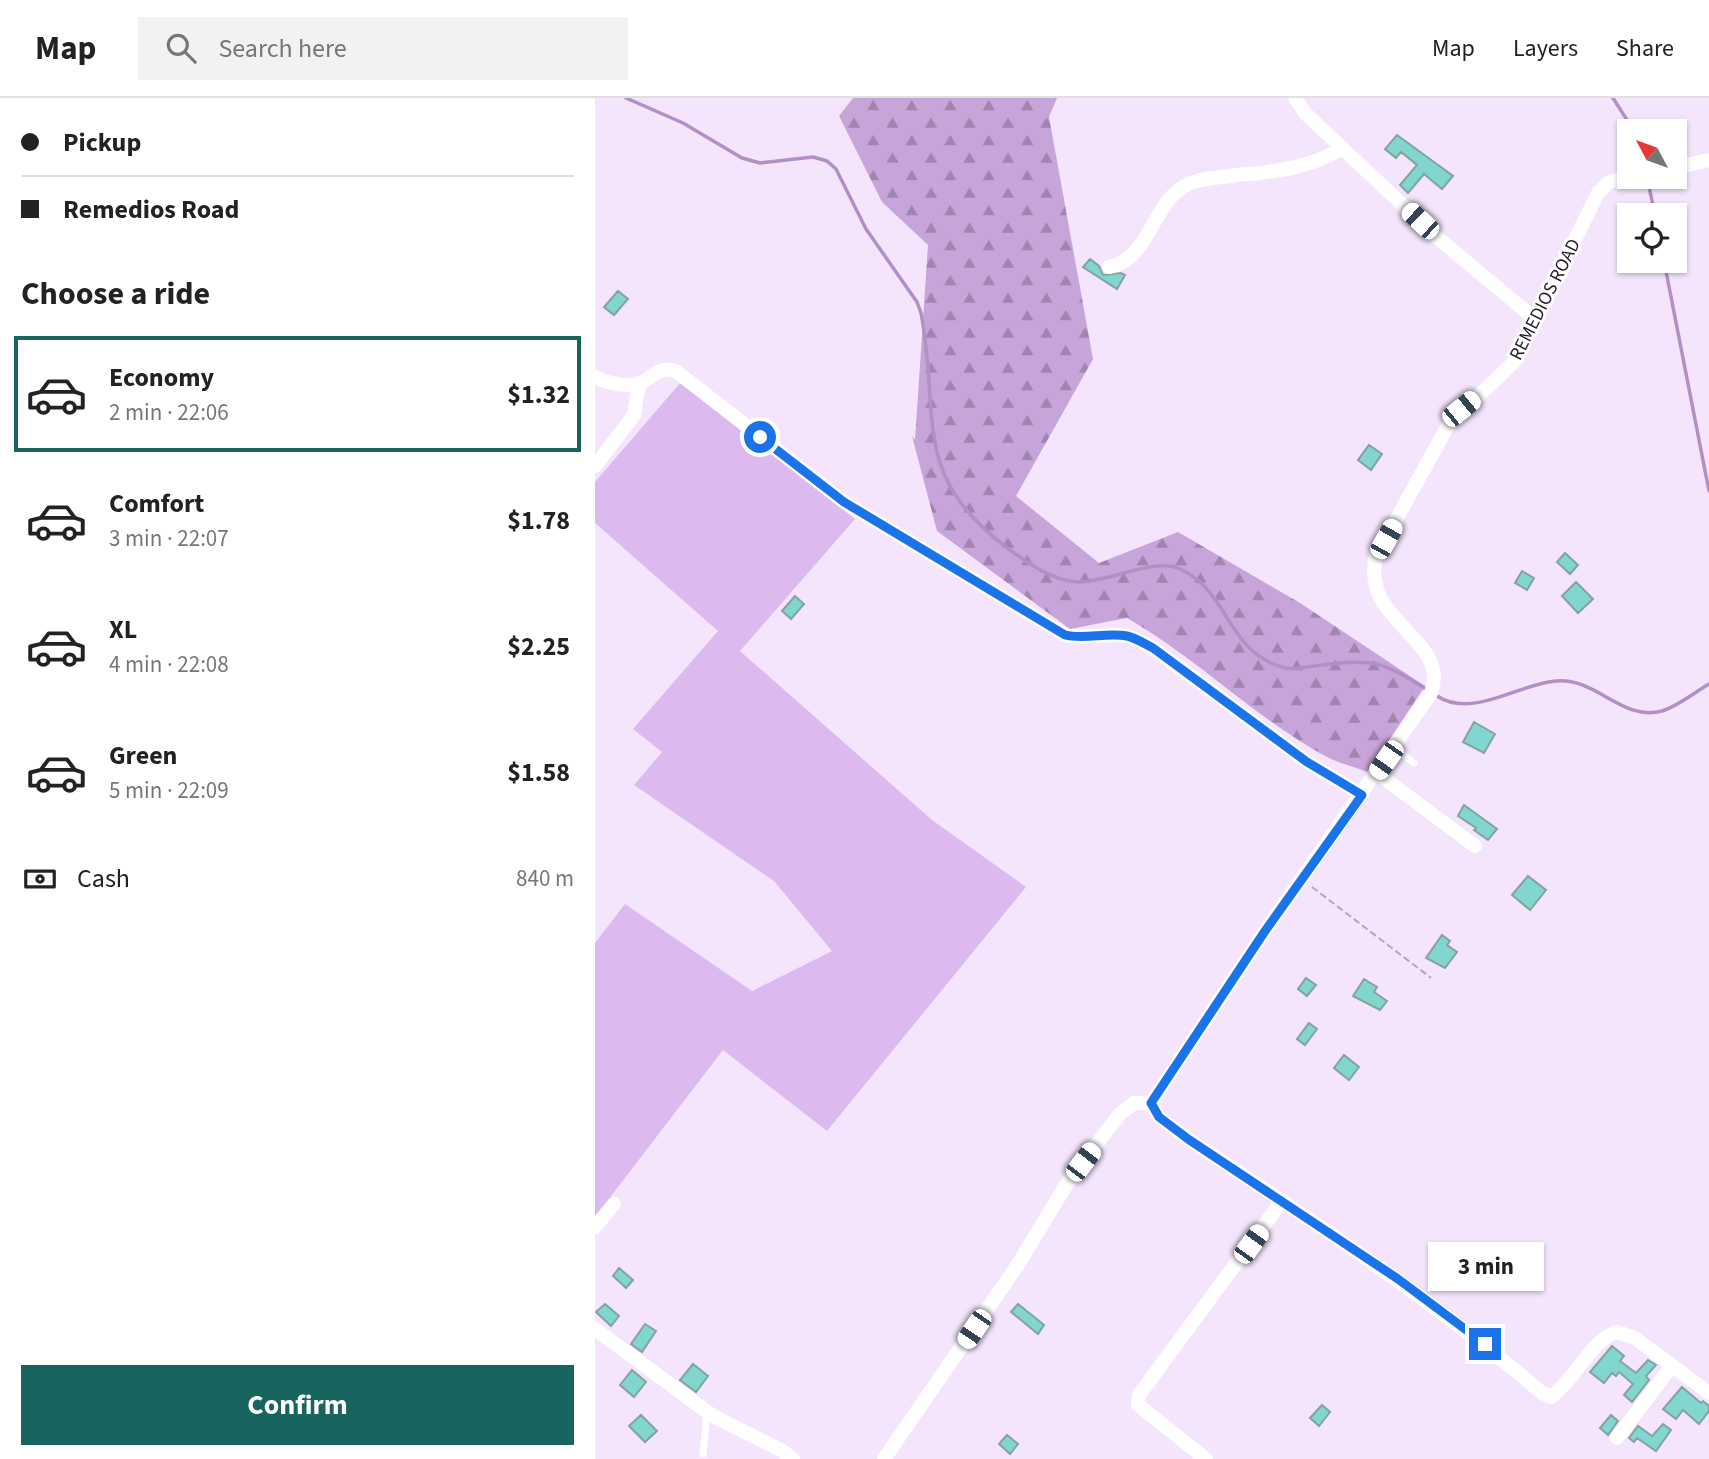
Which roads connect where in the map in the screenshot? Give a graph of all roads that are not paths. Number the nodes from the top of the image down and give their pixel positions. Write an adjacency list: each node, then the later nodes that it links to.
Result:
1 (1295, 98): 2 (street)
2 (1343, 148): 6 (street); 7 (street)
3 (1709, 160): 4 (street)
4 (1687, 166)
5 (1617, 180): 7 (street, REMEDIOS ROAD)
6 (1109, 267)
7 (1535, 319): 11 (street, REMEDIOS ROAD)
8 (595, 377): 9 (street)
9 (639, 383): 10 (street); 14 (street)
10 (595, 466)
11 (1395, 748): 12 (lane); 13 (street, REMEDIOS ROAD)
12 (1414, 762)
13 (1377, 773): 14 (street, REMEDIOS ROAD); 15 (street)
14 (1362, 795): 16 (street, REMEDIOS ROAD)
15 (1475, 846)
16 (1151, 1103): 17 (street); 26 (street)
17 (1282, 1200): 21 (street); 28 (street)
18 (614, 1204): 19 (street)
19 (595, 1227)
20 (595, 1329): 23 (street)
21 (1671, 1367): 22 (street); 24 (street)
22 (1709, 1393)
23 (707, 1412): 25 (lane); 27 (street)
24 (1617, 1438)
25 (703, 1454)
26 (888, 1457)
27 (793, 1459)
28 (1206, 1459)

